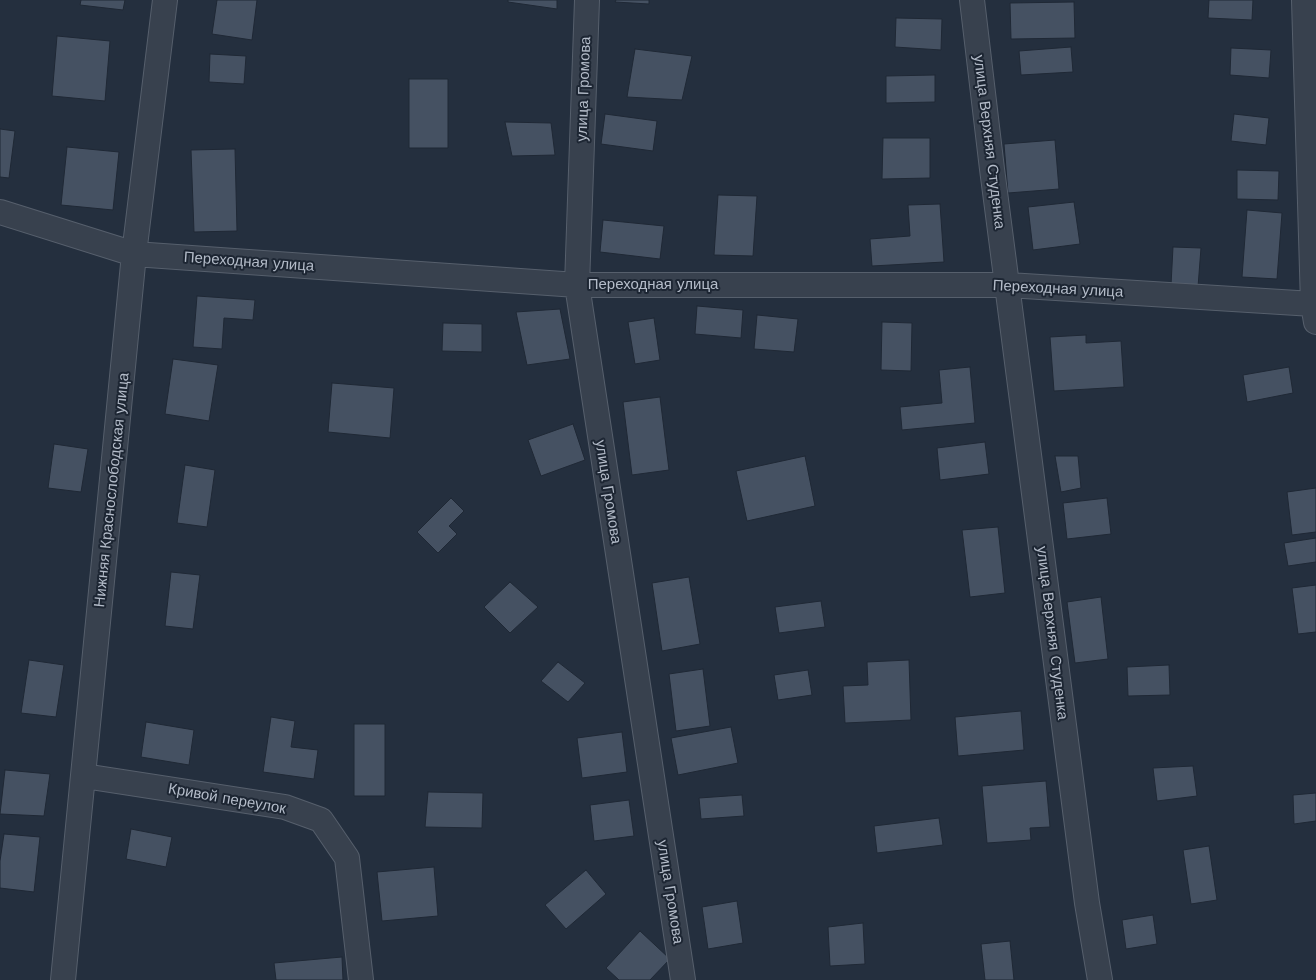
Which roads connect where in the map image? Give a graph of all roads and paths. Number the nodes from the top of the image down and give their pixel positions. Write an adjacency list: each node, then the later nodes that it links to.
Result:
1 (164, 0): 6 (street, Нижняя Краснослободская улица)
2 (587, 0): 7 (street, улица Громова)
3 (972, 0): 8 (street, улица Верхняя Студенка)
4 (1304, 0): 9 (street)
5 (0, 212): 6 (street, Переходная улица)
6 (134, 254): 7 (street, Переходная улица); 10 (street, Нижняя Краснослободская улица)
7 (577, 285): 8 (street, Переходная улица); 13 (street, улица Громова)
8 (1008, 285): 9 (street, Переходная улица); 14 (street, улица Верхняя Cтуденка)
9 (1314, 313)
10 (84, 776): 11 (street, Нижняя Краснослободская улица); 12 (street, Кривой переулок)
11 (63, 980)
12 (361, 980)
13 (684, 980)
14 (1100, 980)

